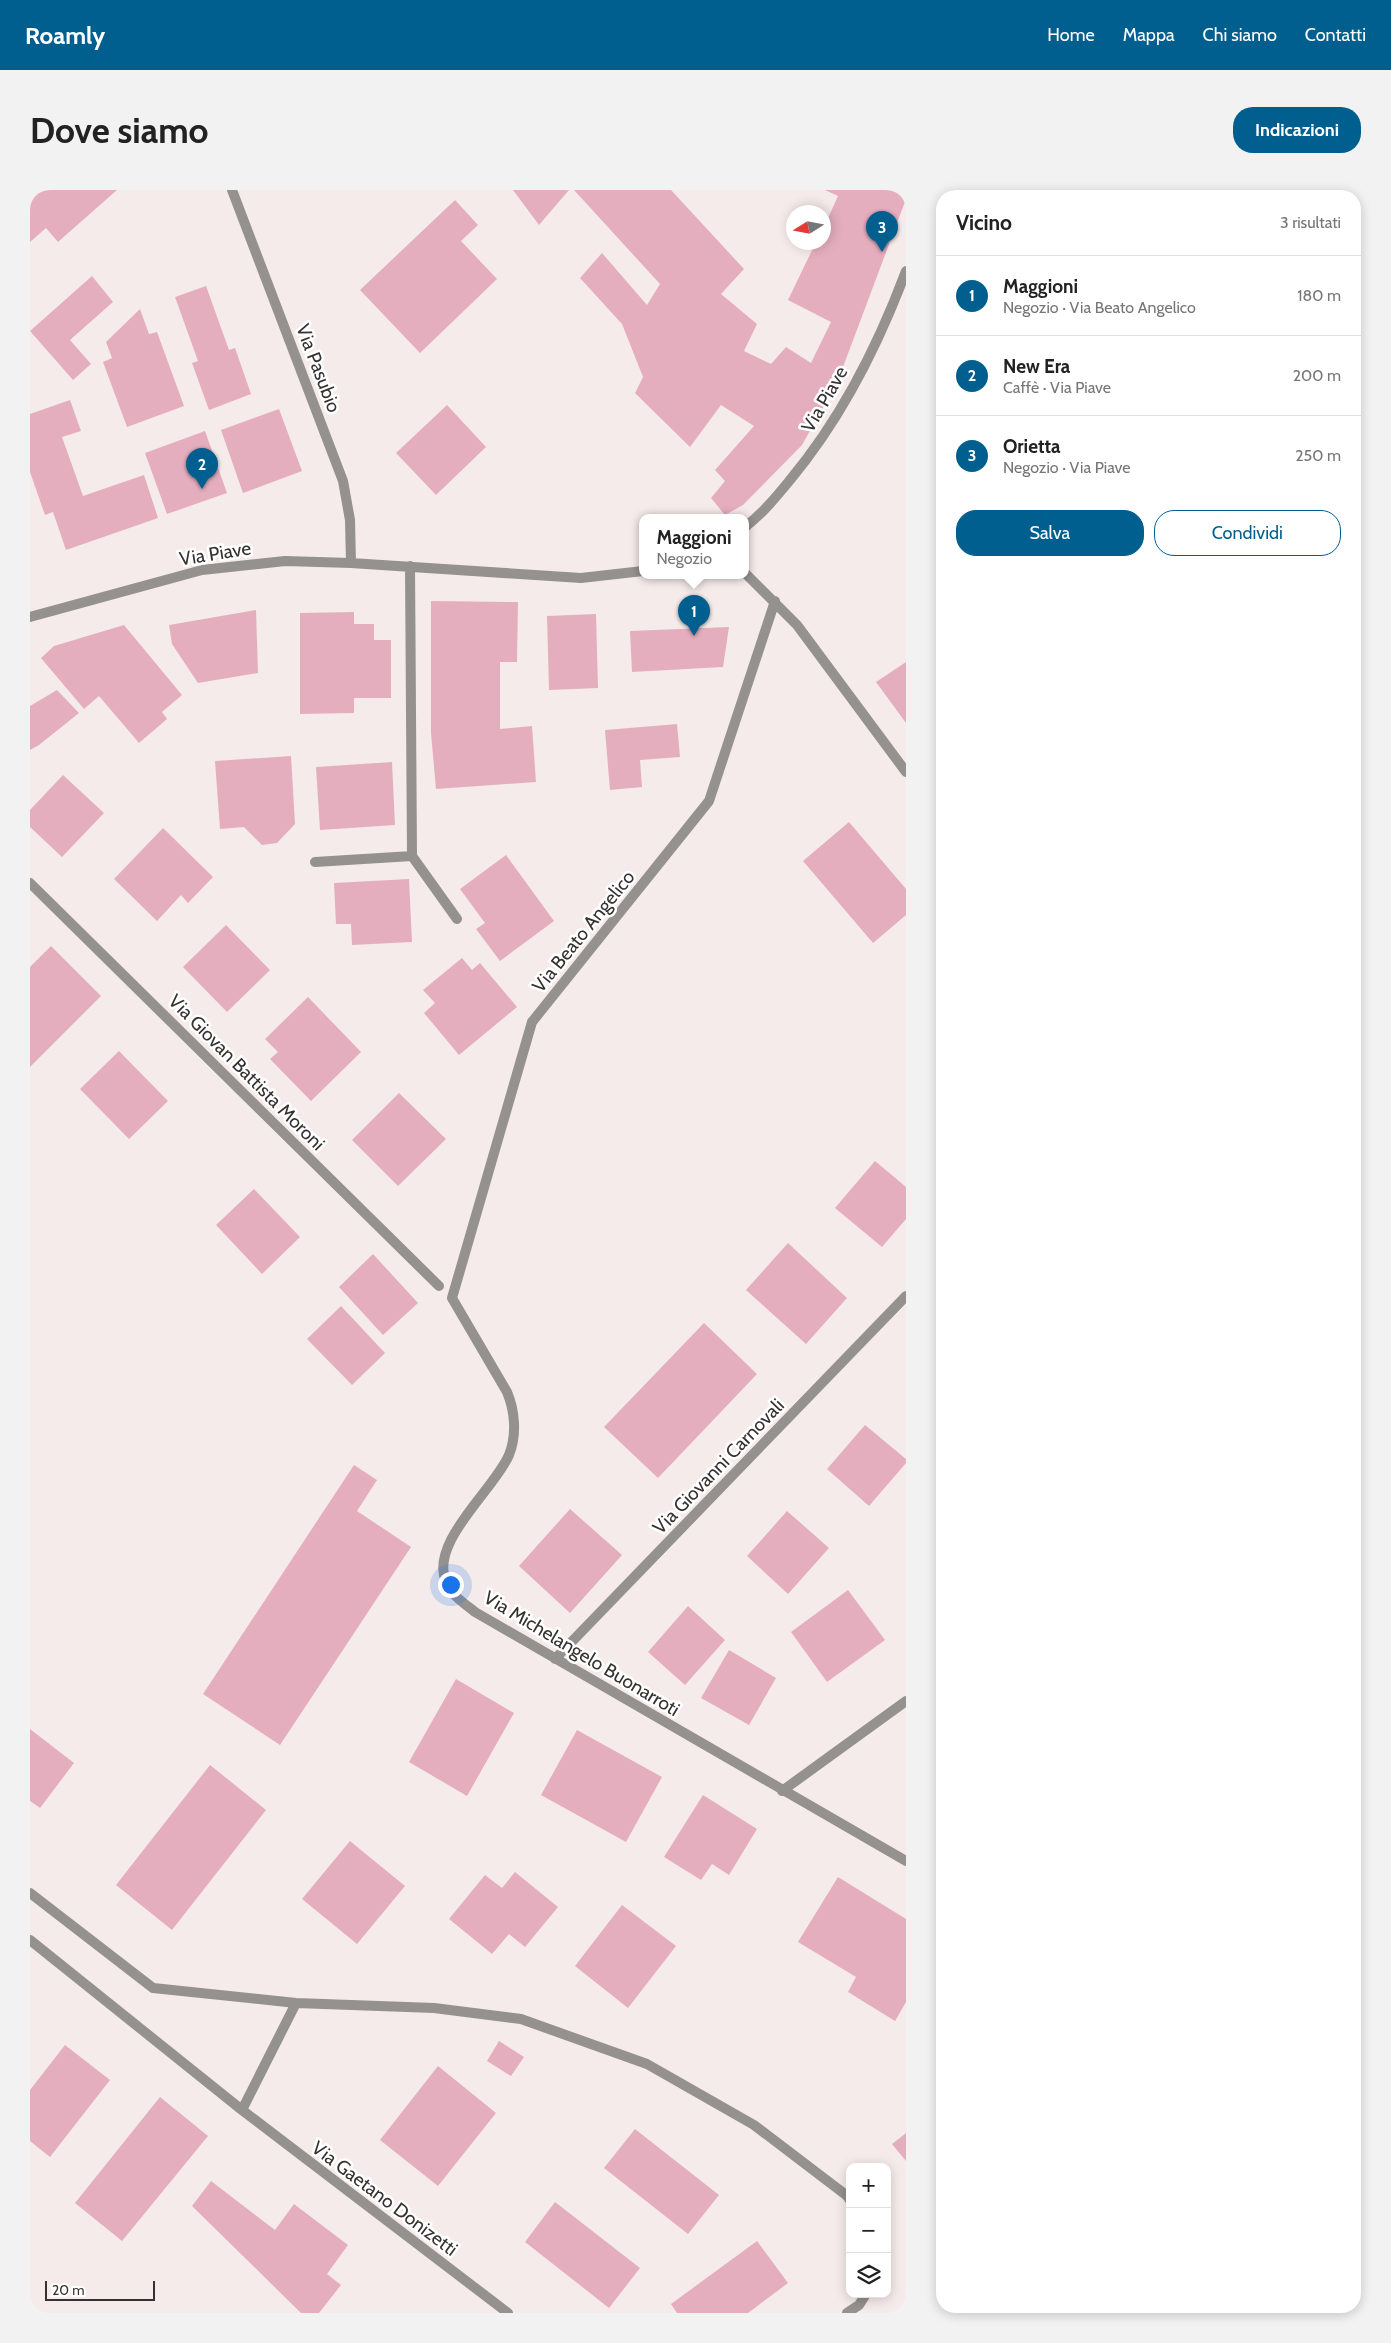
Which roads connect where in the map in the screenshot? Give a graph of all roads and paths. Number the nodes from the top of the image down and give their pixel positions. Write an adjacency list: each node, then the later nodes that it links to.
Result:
1 (232, 190): 4 (street, Via Pasubio)
2 (906, 273): 3 (street, Via Piave)
3 (749, 524)
4 (351, 563): 5 (street, Via Piave); 9 (street, Via Piave)
5 (410, 566): 6 (street, Via Piave); 11 (street)
6 (639, 571)
7 (749, 577): 8 (street)
8 (775, 601): 10 (street); 17 (street, Via Beato Angelico)
9 (30, 617)
10 (906, 772)
11 (412, 856): 12 (street); 14 (street)
12 (315, 862)
13 (30, 883): 15 (street, Via Giovan Battista Moroni)
14 (457, 919)
15 (439, 1286)
16 (906, 1296): 18 (street, Via Giovanni Carnovali)
17 (452, 1298): 18 (street, Via Michelangelo Buonarroti)
18 (555, 1659): 20 (street, Via Michelangelo Buonarroti)
19 (906, 1700): 20 (street)
20 (782, 1791): 21 (street, Via Michelangelo Buonarroti)
21 (906, 1861)
22 (30, 1893): 24 (street)
23 (30, 1940): 25 (street, Via Gaetano Donizetti)
24 (296, 2003): 25 (street); 26 (street)
25 (242, 2110): 28 (street, Via Gaetano Donizetti)
26 (846, 2195)
27 (863, 2298): 29 (street)
28 (508, 2313)
29 (847, 2313)

